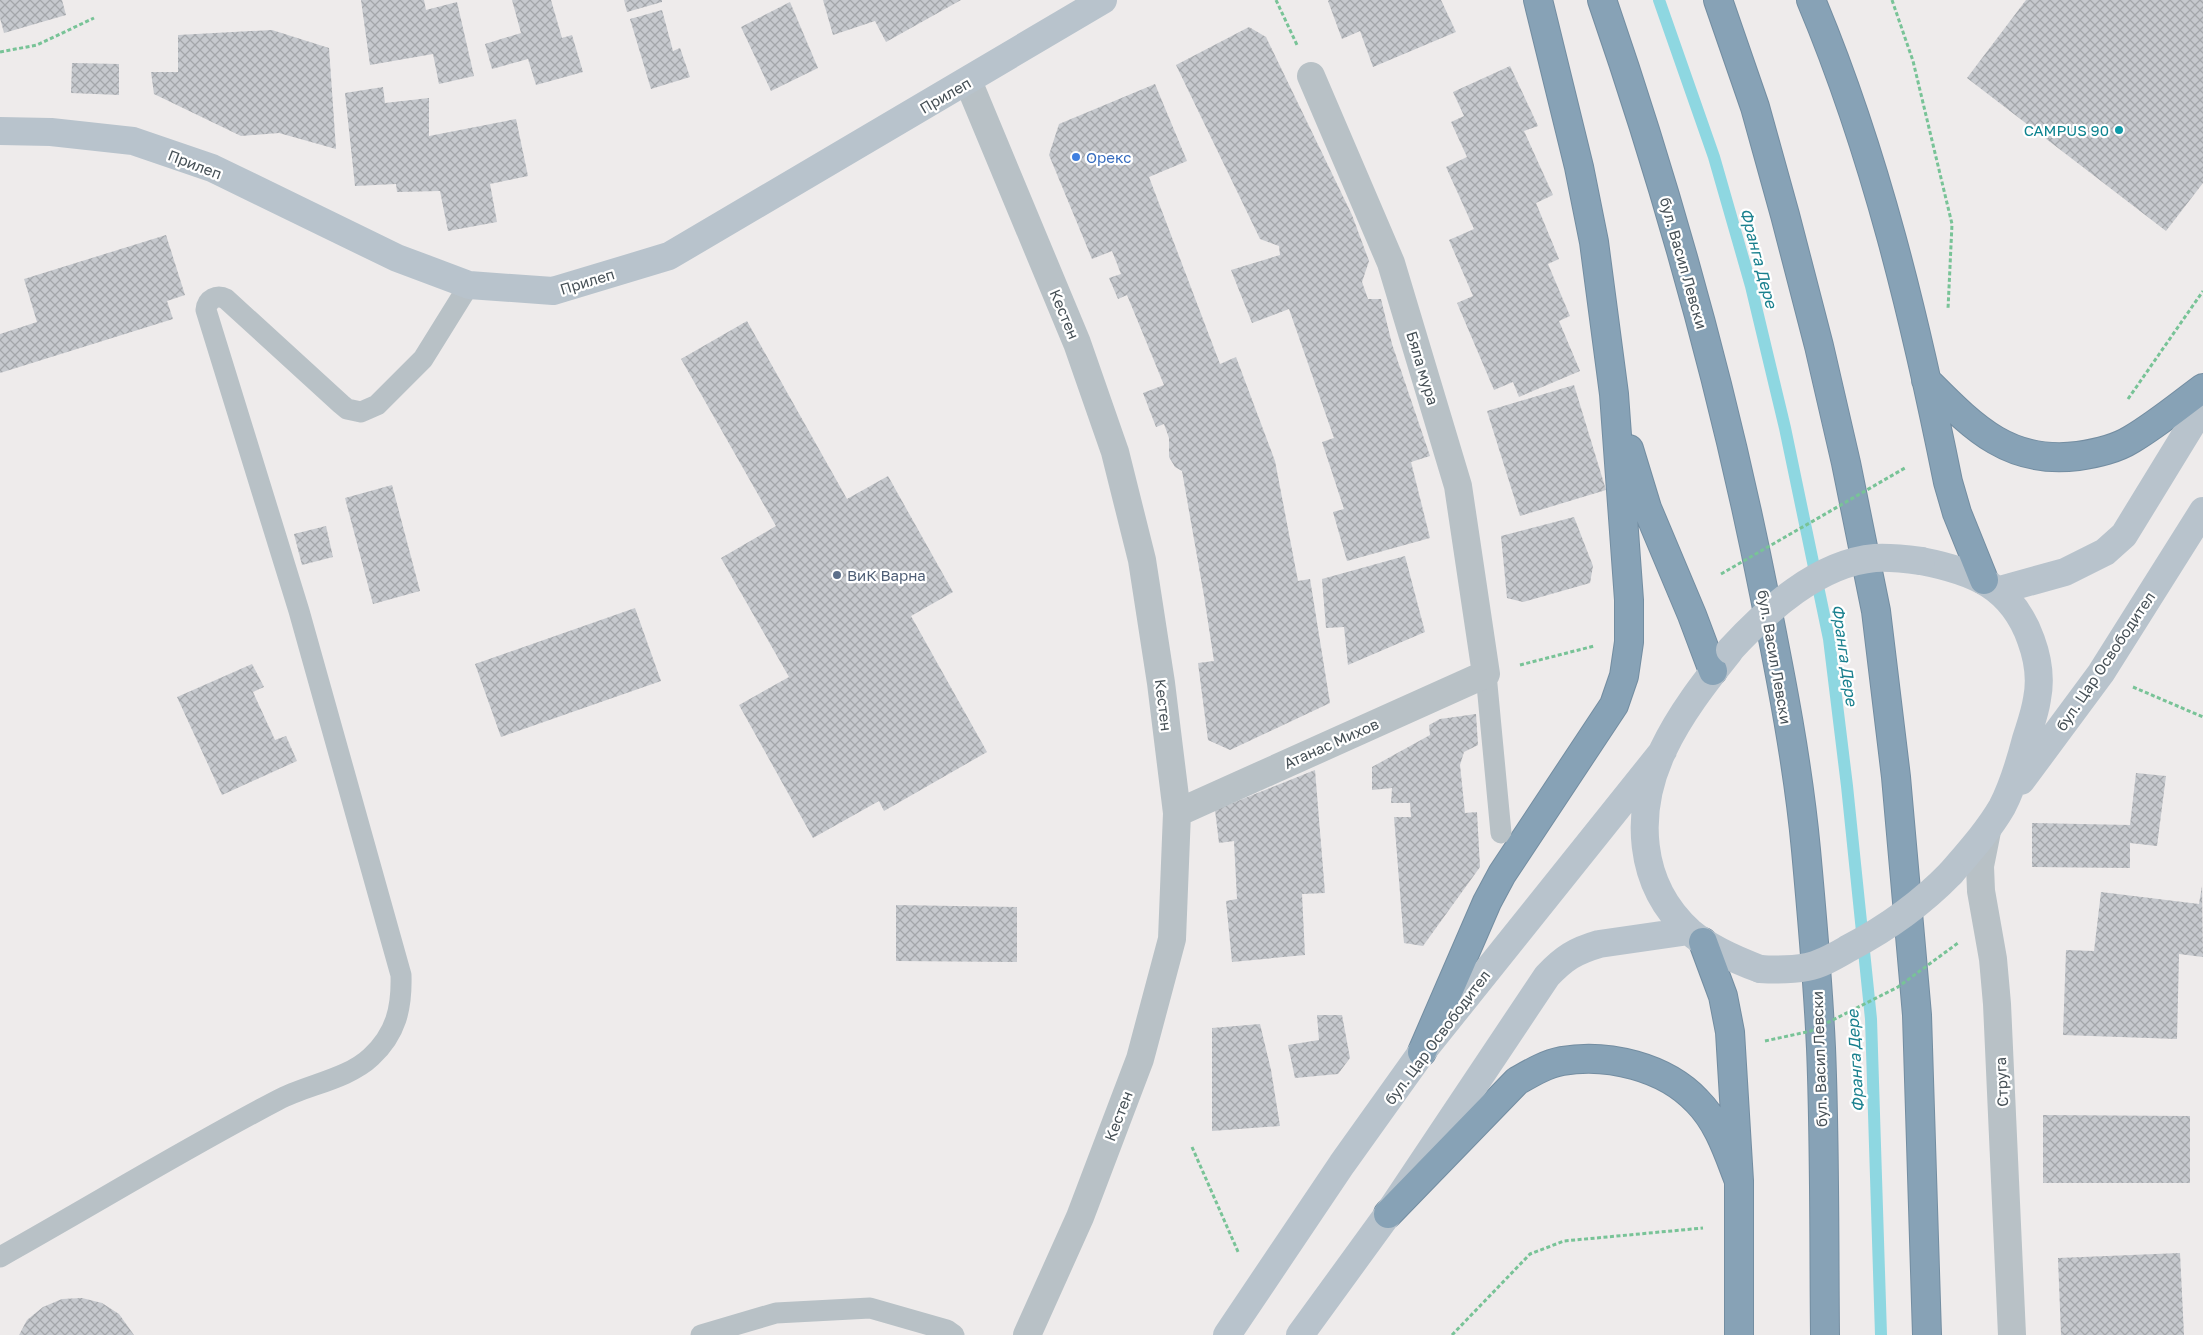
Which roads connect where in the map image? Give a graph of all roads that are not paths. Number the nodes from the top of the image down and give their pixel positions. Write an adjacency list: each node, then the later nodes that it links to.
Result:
1 (1104, 0): 7 (main road, Прилеп)
2 (1538, 0): 12 (highway)
3 (1602, 0): 34 (highway, бул. Васил Левски)
4 (1718, 0): 35 (highway)
5 (1811, 0): 10 (highway)
6 (1311, 76): 17 (street, Бяла мура)
7 (968, 82): 9 (main road, Прилеп); 20 (street, Кестен)
8 (0, 131): 9 (main road, Прилеп)
9 (470, 285): 27 (lane)
10 (1926, 380): 11 (highway); 15 (highway)
11 (2203, 388)
12 (1614, 394): 16 (highway); 24 (highway)
13 (2203, 406): 15 (main road)
14 (2203, 511): 19 (main road, бул. Цар Освободител)
15 (1992, 585): 16 (main road, bridge); 19 (main road)
16 (1721, 661): 18 (main road)
17 (1486, 674): 20 (street, Атанас Михов); 22 (lane)
18 (1663, 751): 23 (main road); 24 (main road, бул. Цар Освободител)
19 (2002, 806): 21 (main road)
20 (1177, 812): 30 (street, Кестен)
21 (1987, 830): 23 (main road, bridge); 36 (street, Струга)
22 (1501, 833)
23 (1696, 936): 25 (highway); 26 (main road)
24 (1422, 1052): 31 (main road, бул. Цар Освободител)
25 (1739, 1181): 26 (highway); 33 (highway)
26 (1388, 1214): 32 (main road)
27 (0, 1257)
28 (701, 1335): 29 (lane)
29 (954, 1335)
30 (1027, 1335)
31 (1227, 1335)
32 (1300, 1335)
33 (1739, 1335)
34 (1825, 1335)
35 (1927, 1335)
36 (2012, 1335)

